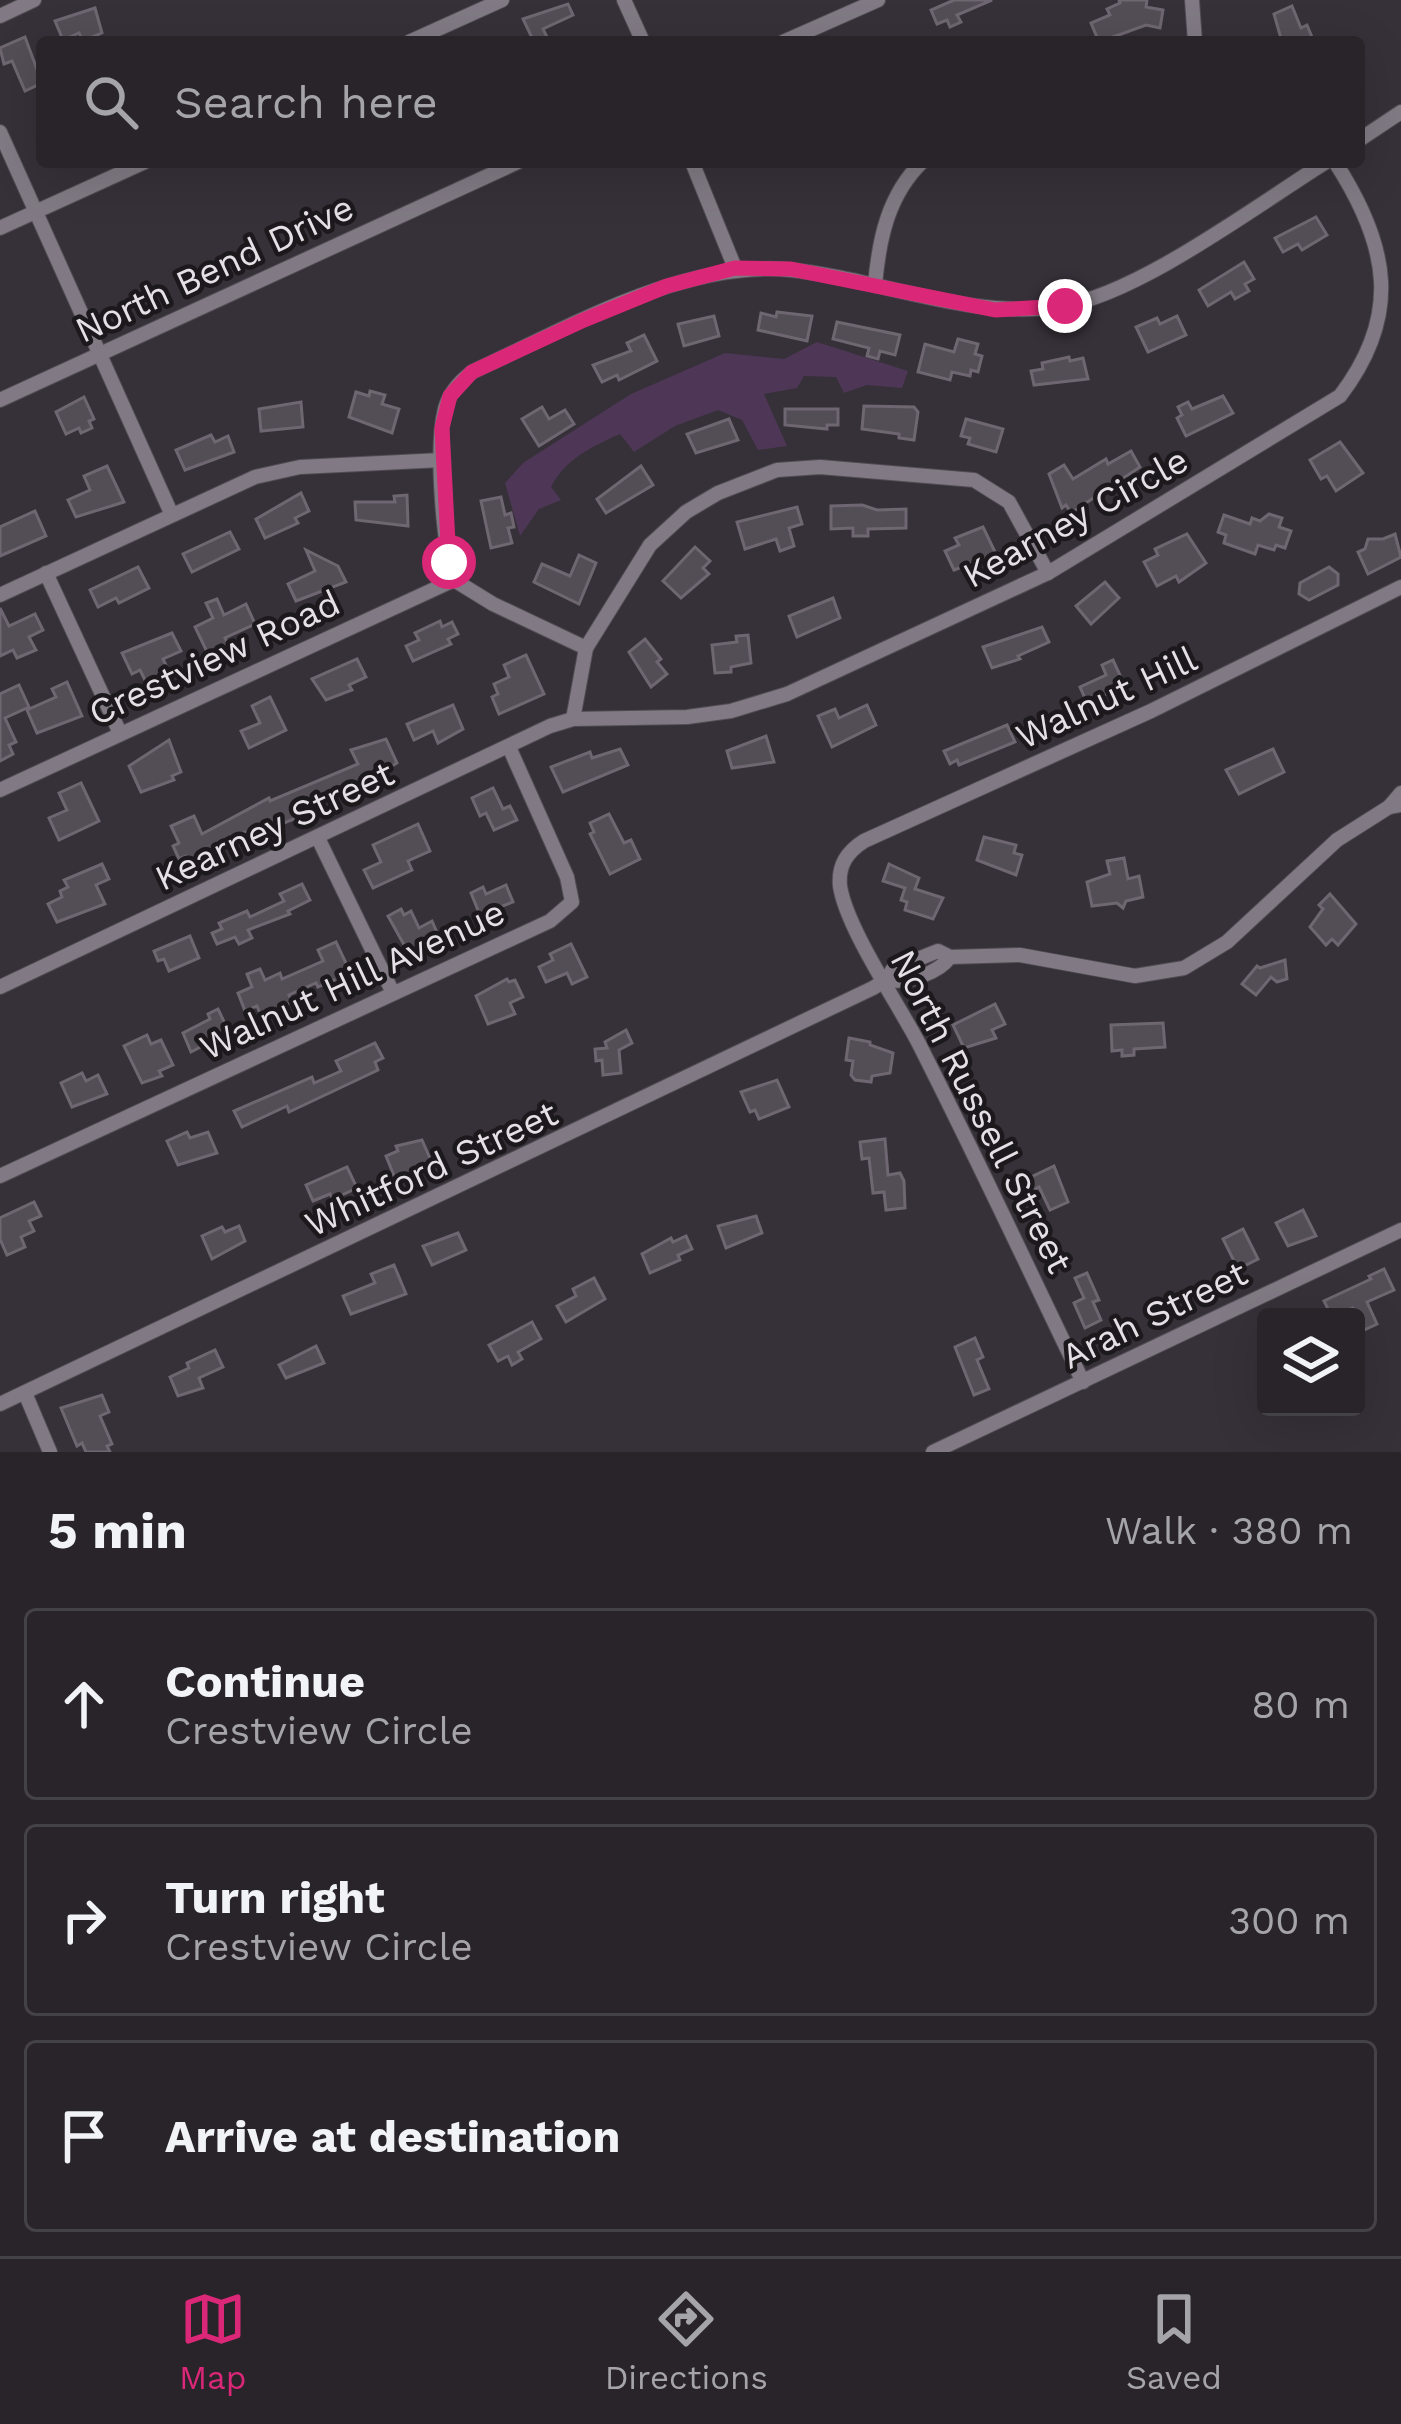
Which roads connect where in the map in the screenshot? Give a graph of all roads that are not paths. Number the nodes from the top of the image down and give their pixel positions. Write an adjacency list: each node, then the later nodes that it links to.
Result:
1 (34, 0): 6 (street)
2 (502, 0): 7 (street)
3 (625, 0): 8 (street)
4 (878, 0): 9 (street)
5 (1192, 0): 10 (street)
6 (0, 16)
7 (422, 36)
8 (640, 36)
9 (797, 36)
10 (1195, 36)
11 (1401, 112): 13 (street)
12 (0, 132): 20 (street)
13 (1365, 136)
14 (132, 168): 20 (street)
15 (505, 168): 24 (street, North Bend Drive)
16 (694, 168): 22 (street)
17 (917, 168): 23 (street)
18 (1320, 168): 23 (street)
19 (1335, 168): 29 (street, Kearney Circle)
20 (36, 212): 21 (street); 24 (street)
21 (0, 228)
22 (735, 268): 23 (street); 26 (street)
23 (875, 285)
24 (99, 354): 25 (street, North Bend Drive); 27 (street)
25 (0, 400)
26 (442, 460): 27 (street); 30 (street)
27 (171, 513): 28 (street)
28 (46, 573): 32 (street); 35 (street)
29 (1048, 573): 33 (street); 34 (street, Kearney Circle)
30 (454, 580): 33 (street); 35 (street, Crestview Road)
31 (1401, 587): 41 (street, Walnut Hill)
32 (0, 595)
33 (586, 648): 34 (street)
34 (573, 719): 36 (street, Kearney Street)
35 (120, 733): 37 (street, Crestview Road)
36 (509, 747): 40 (street, Kearney Street); 44 (street, Walnut Hill Avenue)
37 (0, 790)
38 (1401, 793): 39 (street, Whitford Street)
39 (1395, 806): 42 (street, Whitford Street)
40 (318, 838): 43 (street, Kearney Street); 44 (street)
41 (842, 864): 42 (street, North Russell Street)
42 (886, 980): 47 (street, North Russell Street); 48 (street, Whitford Street)
43 (0, 987)
44 (393, 993): 45 (street, Walnut Hill Avenue)
45 (0, 1176)
46 (1401, 1230): 47 (street, Arah Street)
47 (1082, 1382): 51 (street, Arah Street)
48 (25, 1393): 49 (street, Whitford Street); 50 (street)
49 (0, 1404)
50 (50, 1452)
51 (933, 1452)

